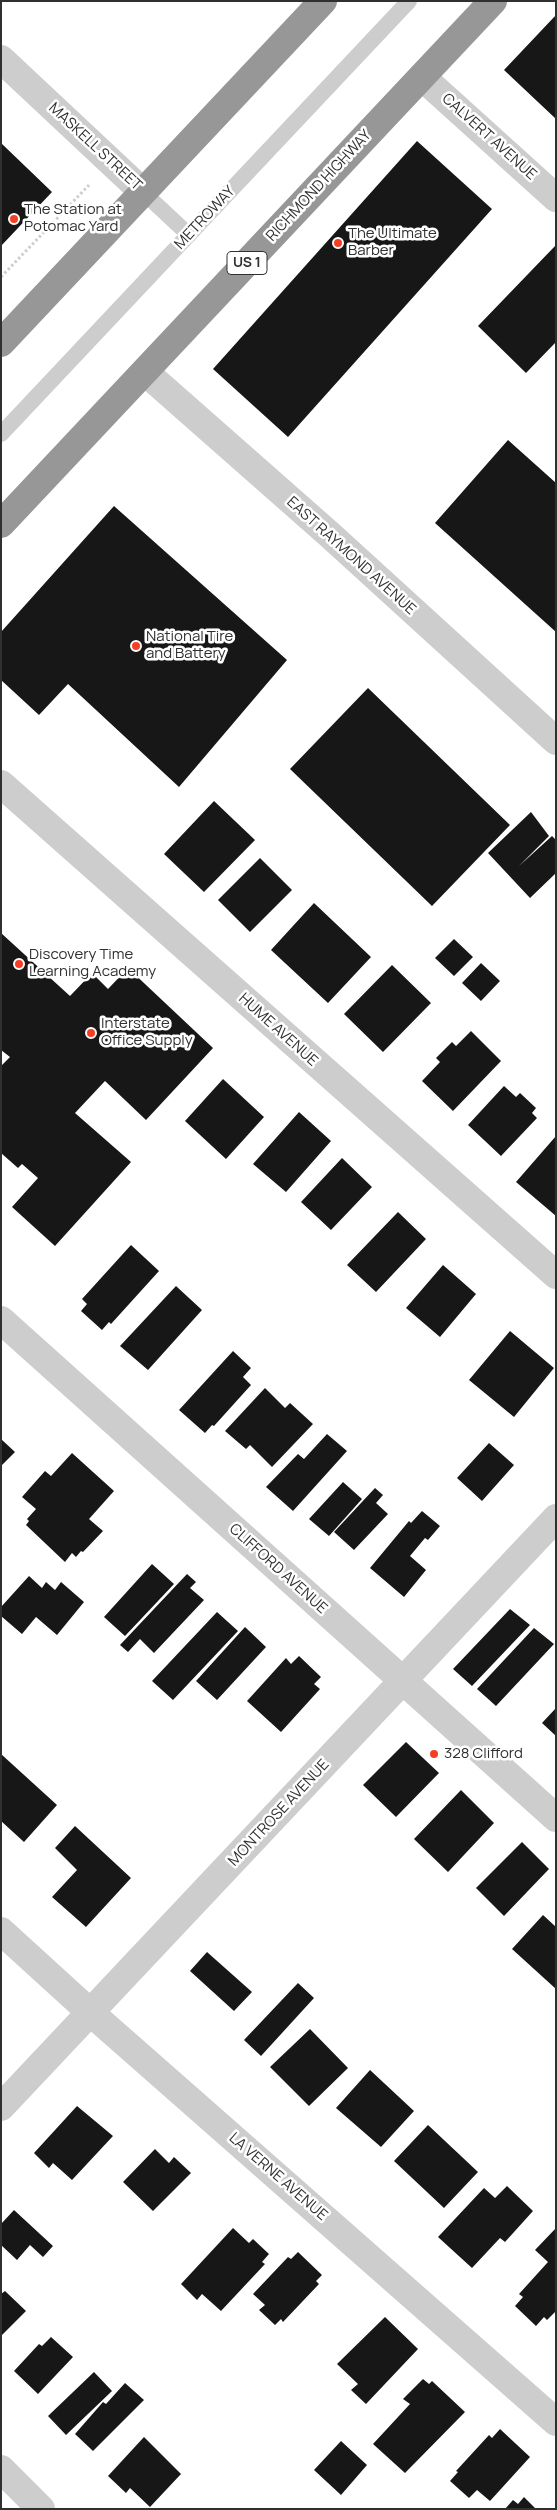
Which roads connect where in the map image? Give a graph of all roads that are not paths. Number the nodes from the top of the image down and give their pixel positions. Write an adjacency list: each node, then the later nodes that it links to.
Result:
1 (323, 1): 6 (highway)
2 (409, 1): 8 (lane, METROWAY)
3 (493, 1): 5 (highway, RICHMOND HIGHWAY / US 1)
4 (1, 59): 6 (street, MASKELL STREET)
5 (422, 77): 7 (street, CALVERT AVENUE); 10 (highway, RICHMOND HIGHWAY / US 1)
6 (144, 192): 8 (lane, MASKELL STREET); 9 (highway)
7 (556, 198)
8 (189, 235): 11 (lane, METROWAY)
9 (1, 343)
10 (145, 372): 12 (highway, RICHMOND HIGHWAY / US 1); 13 (street, EAST RAYMOND AVENUE)
11 (1, 434)
12 (1, 524)
13 (556, 741)
14 (1, 784): 15 (street, HUME AVENUE)
15 (556, 1275)
16 (1, 1320): 18 (street, CLIFFORD AVENUE)
17 (556, 1518): 18 (street, MONTROSE AVENUE)
18 (403, 1682): 19 (street, CLIFFORD AVENUE); 21 (street, MONTROSE AVENUE)
19 (556, 1818)
20 (1, 1931): 21 (street, LA VERNE AVENUE)
21 (91, 2013): 22 (street, MONTROSE AVENUE); 23 (street, LA VERNE AVENUE)
22 (1, 2107)
23 (556, 2422)
24 (1, 2469): 25 (street)
25 (42, 2509)

